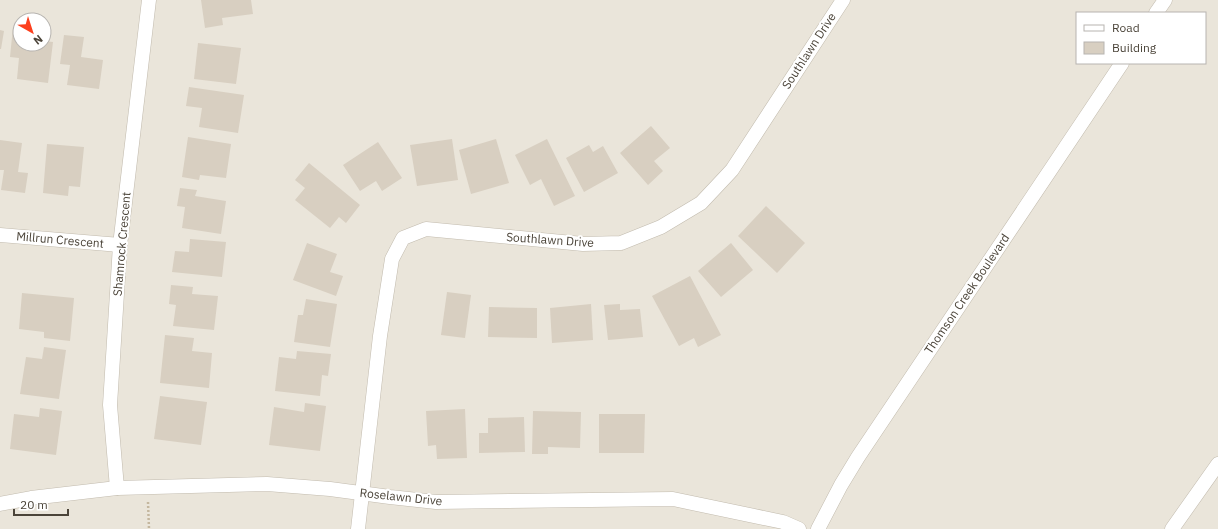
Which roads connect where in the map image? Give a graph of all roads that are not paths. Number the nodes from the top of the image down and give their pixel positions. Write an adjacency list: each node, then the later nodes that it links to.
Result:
1 (149, 0): 7 (street, Shamrock Crescent)
2 (843, 0): 10 (street, Southlawn Drive)
3 (1165, 0): 4 (street)
4 (1157, 12)
5 (1121, 64): 14 (street, Thomson Creek Boulevard)
6 (0, 235): 7 (street, Millrun Crescent)
7 (120, 245): 9 (street, Shamrock Crescent)
8 (1218, 464): 15 (street)
9 (117, 488): 10 (street, Roselawn Drive); 11 (street, Roselawn Drive)
10 (362, 494): 12 (street, Southlawn Drive); 13 (street, Roselawn Drive)
11 (0, 504)
12 (358, 529)
13 (799, 529)
14 (818, 529)
15 (1172, 529)

